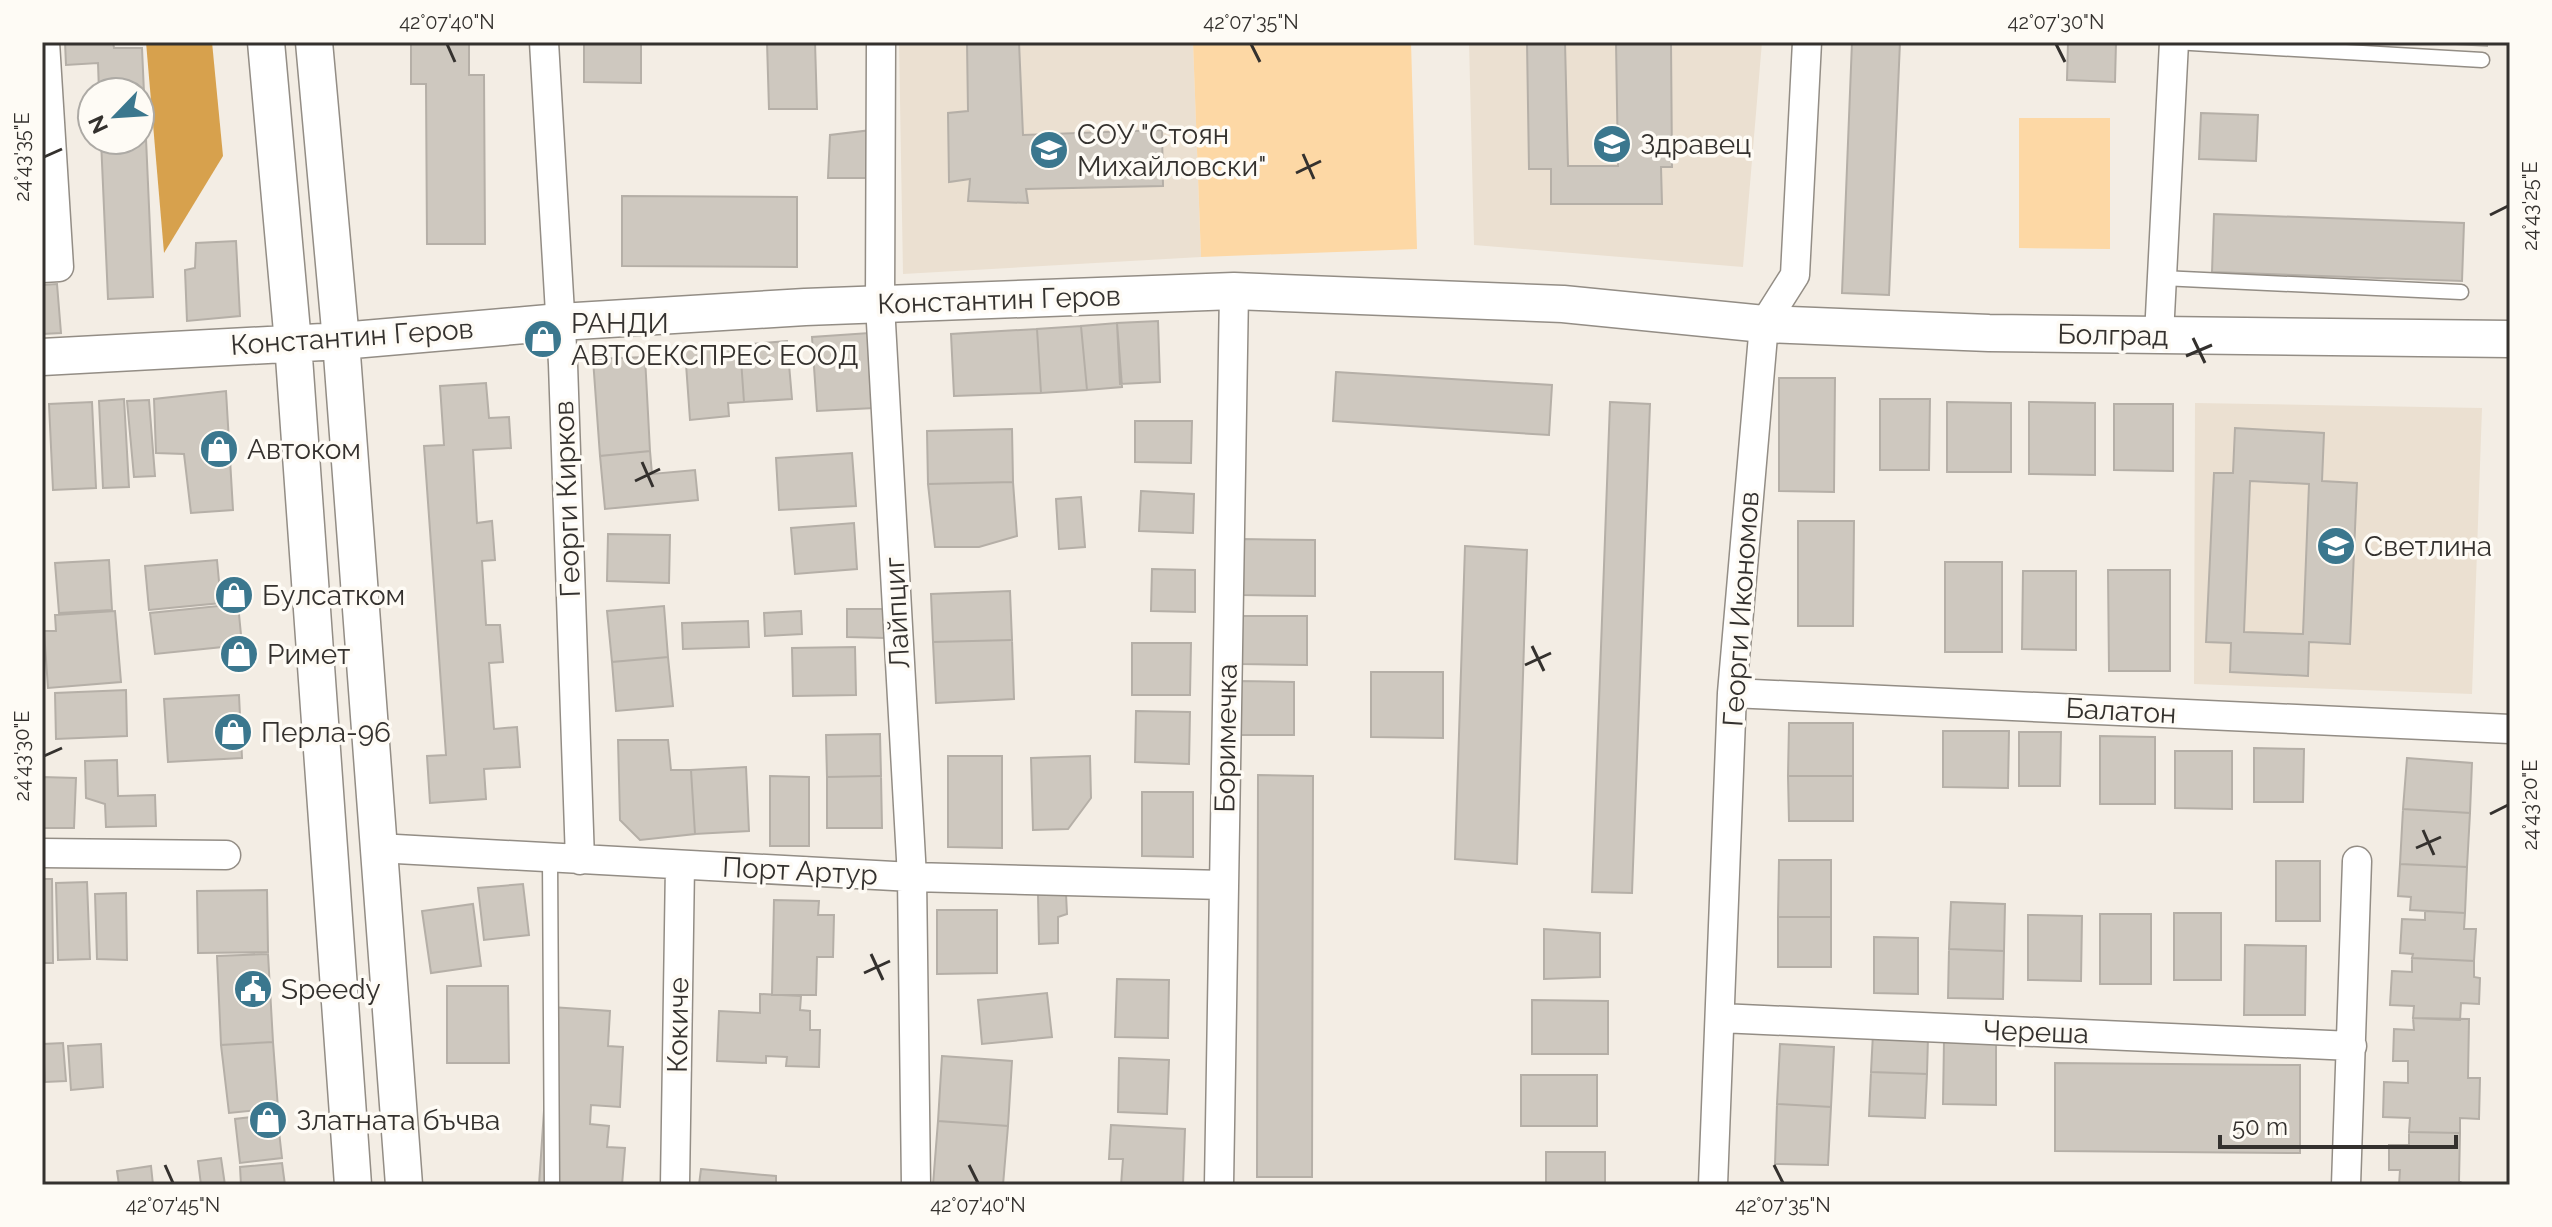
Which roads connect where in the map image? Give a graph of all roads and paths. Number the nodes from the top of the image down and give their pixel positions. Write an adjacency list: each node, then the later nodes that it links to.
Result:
1 (45, 42): 9 (street)
2 (266, 42): 19 (street)
3 (314, 42): 18 (street)
4 (544, 42): 14 (street, Георги Кирков)
5 (881, 42): 13 (street, Лайпциг)
6 (1807, 42): 15 (street, Георги Икономов)
7 (2174, 42): 8 (lane); 10 (street)
8 (2482, 60)
9 (42, 268)
10 (2162, 278): 12 (lane); 16 (street)
11 (1234, 291): 13 (street, Константин Геров); 15 (street, Константин Геров); 31 (street, Боримечка)
12 (2461, 292)
13 (880, 305): 14 (street, Константин Геров); 30 (street, Лайпциг)
14 (560, 322): 18 (street, Константин Геров); 27 (street, Георги Кирков)
15 (1764, 324): 16 (street, Болград); 21 (street, Георги Икономов)
16 (2159, 335): 17 (street, Болград)
17 (2510, 339)
18 (341, 341): 19 (street, Константин Геров); 23 (street)
19 (293, 343): 20 (street, Константин Геров); 34 (street)
20 (42, 357)
21 (1732, 693): 22 (street, Балатон); 32 (street, Георги Икономов)
22 (2510, 729)
23 (378, 848): 26 (street, Порт Артур); 35 (street)
24 (42, 853): 25 (street)
25 (226, 855)
26 (550, 858): 27 (street, Порт Артур); 36 (lane)
27 (580, 860): 29 (street, Порт Артур)
28 (2357, 861): 33 (street)
29 (680, 865): 30 (street, Порт Артур); 37 (street, Кокиче)
30 (912, 877): 31 (street, Порт Артур); 38 (street, Лайпциг)
31 (1223, 885): 39 (street, Боримечка)
32 (1720, 1018): 33 (street, Череша); 40 (street, Георги Икономов)
33 (2352, 1046): 41 (street)
34 (353, 1185)
35 (404, 1185)
36 (552, 1185)
37 (675, 1185)
38 (916, 1185)
39 (1219, 1185)
40 (1713, 1185)
41 (2346, 1185)

